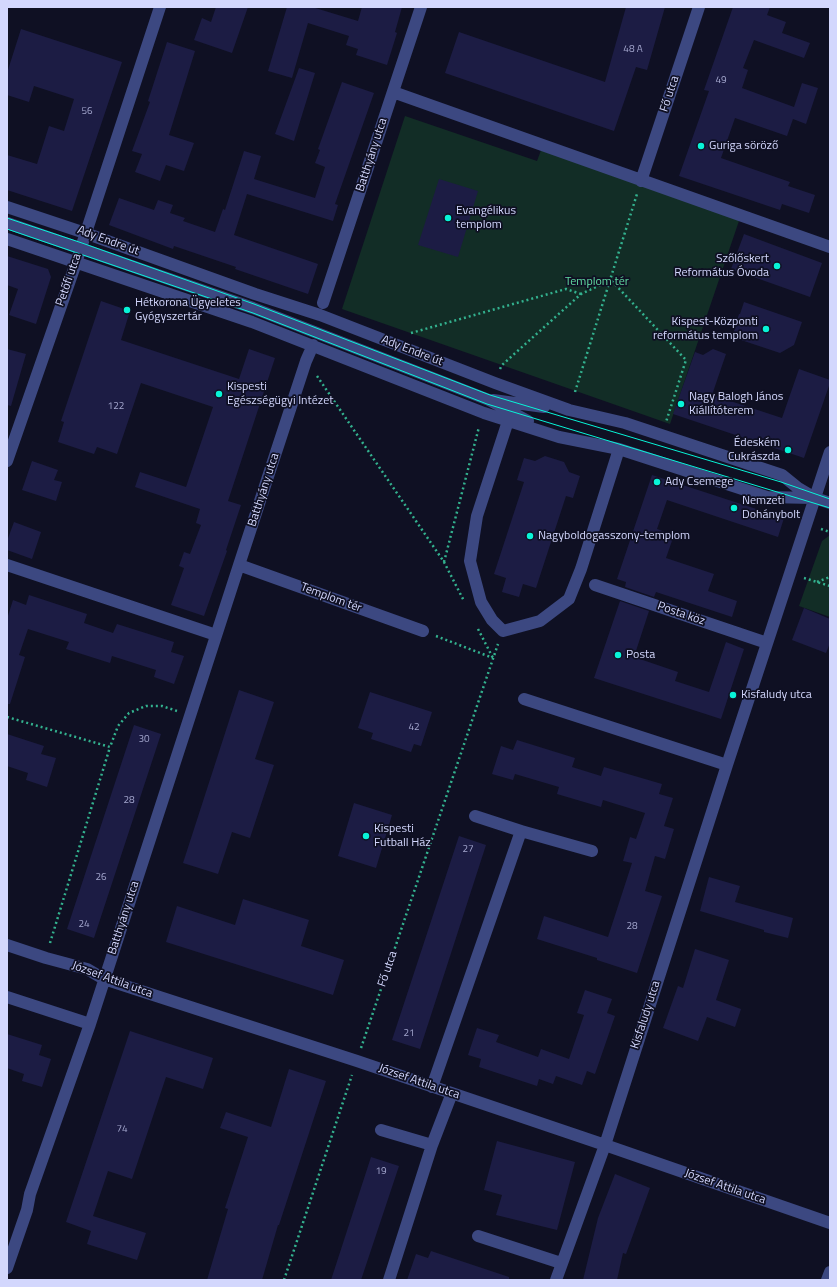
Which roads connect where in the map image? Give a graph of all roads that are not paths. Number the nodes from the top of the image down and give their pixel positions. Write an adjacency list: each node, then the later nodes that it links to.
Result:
1 (160, 7): 8 (street, Petőfi utca)
2 (422, 7): 4 (street, Batthyány utca)
3 (699, 7): 5 (street, Fő utca)
4 (393, 92): 5 (street); 14 (street, Batthyány utca)
5 (641, 180): 10 (street)
6 (7, 207): 8 (street, Ady Endre út)
7 (7, 223): 11 (street)
8 (85, 233): 11 (street, Petőfi utca); 13 (street, Ady Endre út)
9 (7, 239): 12 (street, Ady Endre út)
10 (830, 246)
11 (80, 248): 12 (street, Petőfi utca); 15 (street)
12 (76, 262): 16 (street, Ady Endre út); 23 (street, Petőfi utca)
13 (255, 294): 15 (street); 18 (street, Ady Endre út)
14 (324, 303)
15 (316, 332): 17 (street)
16 (313, 345): 19 (street, Ady Endre út); 27 (street, Batthyány utca)
17 (489, 400): 18 (street); 20 (street)
18 (570, 410): 24 (street, Ady Endre út)
19 (508, 421): 20 (street, Ady Endre út); 21 (street)
20 (559, 437): 21 (street, Ady Endre út)
21 (619, 449): 24 (street, Ady Endre út)
22 (830, 452): 24 (street, Kisfaludy utca)
23 (7, 461)
24 (814, 498): 25 (street, Ady Endre út); 31 (street, Kisfaludy utca)
25 (830, 503)
26 (7, 565): 30 (street)
27 (239, 565): 29 (street, Templom tér); 30 (street, Batthyány utca)
28 (595, 585): 31 (street, Posta köz)
29 (423, 631)
30 (216, 635): 38 (street, Batthyány utca)
31 (767, 644): 33 (street, Kisfaludy utca)
32 (524, 699): 33 (street)
33 (727, 765): 45 (street, Kisfaludy utca)
34 (475, 816): 35 (street)
35 (521, 831): 36 (street); 41 (street)
36 (592, 851)
37 (7, 945): 38 (street, József Attila utca)
38 (104, 979): 40 (street, Batthyány utca); 41 (street, József Attila utca)
39 (7, 997): 40 (street)
40 (90, 1024): 49 (street, Batthyány utca)
41 (432, 1087): 42 (street, József Attila utca)
42 (452, 1094): 44 (street); 45 (street, József Attila utca)
43 (381, 1130): 44 (street)
44 (432, 1145): 51 (street)
45 (605, 1145): 46 (street, József Attila utca); 48 (street, Kisfaludy utca)
46 (830, 1223)
47 (478, 1236): 48 (street)
48 (561, 1263): 52 (street, Kisfaludy utca)
49 (7, 1268)
50 (830, 1272): 53 (street)
51 (389, 1280)
52 (556, 1280)
53 (828, 1280)

